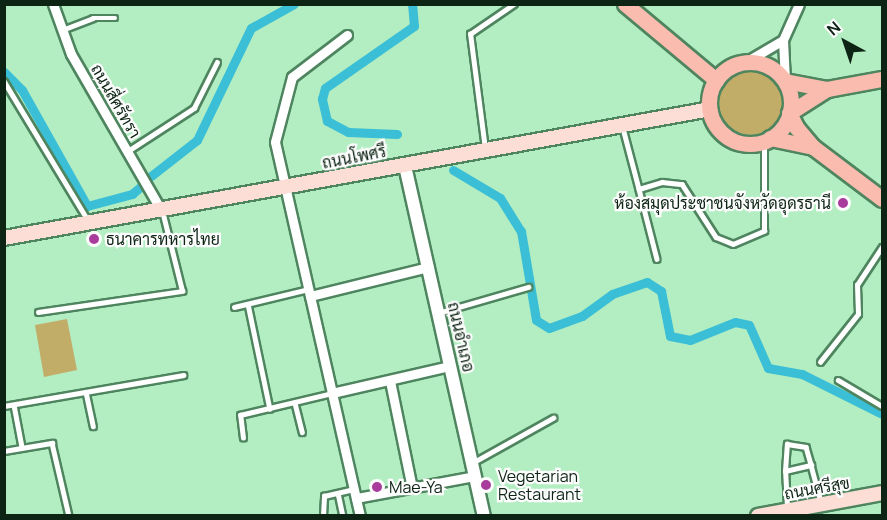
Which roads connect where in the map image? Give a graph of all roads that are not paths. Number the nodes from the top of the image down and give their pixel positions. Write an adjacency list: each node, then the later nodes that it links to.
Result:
1 (53, 4): 6 (street, ถนนสี่ศรัทรา)
2 (514, 4): 22 (lane)
3 (626, 4): 12 (main road)
4 (799, 4): 8 (street)
5 (115, 18): 6 (lane)
6 (62, 30): 21 (street, ถนนสี่ศรัทรา)
7 (347, 35): 24 (street)
8 (783, 40): 10 (street); 14 (street)
9 (217, 62): 21 (lane)
10 (744, 63): 12 (main road); 14 (main road)
11 (882, 79): 15 (main road)
12 (716, 80): 16 (main road)
13 (4, 81): 28 (lane)
14 (785, 81): 15 (main road); 17 (main road)
15 (827, 89): 17 (main road)
16 (710, 109): 18 (main road, ถนนโพศรี); 19 (main road)
17 (789, 113): 19 (main road); 20 (main road)
18 (622, 127): 22 (main road, ถนนโพศรี); 25 (lane)
19 (767, 140): 20 (main road); 25 (lane)
20 (813, 147): 26 (main road)
21 (128, 151): 27 (street, ถนนสี่ศรัทรา)
22 (485, 152): 23 (main road, ถนนโพศรี)
23 (405, 166): 24 (main road, ถนนโพศรี); 32 (street, ถนนอำเภอ)
24 (286, 189): 27 (main road, ถนนโพศรี); 34 (street)
25 (639, 189): 31 (lane)
26 (882, 199)
27 (161, 210): 28 (main road, ถนนโพศรี); 37 (lane)
28 (90, 223): 29 (main road, ถนนโพศรี)
29 (4, 238)
30 (882, 247): 39 (lane)
31 (657, 258)
32 (428, 267): 34 (street); 38 (street, ถนนอำเภอ)
33 (528, 287): 38 (lane)
34 (309, 292): 35 (lane); 45 (street)
35 (248, 304): 36 (lane); 50 (lane)
36 (234, 307)
37 (38, 312)
38 (438, 313): 40 (street, ถนนอำเภอ)
39 (820, 362)
40 (450, 366): 43 (street); 58 (street, ถนนอำเภอ)
41 (183, 375): 44 (lane)
42 (838, 380): 49 (lane)
43 (390, 381): 45 (street); 60 (street)
44 (86, 392): 47 (lane); 52 (lane)
45 (332, 393): 46 (lane); 63 (street)
46 (295, 403): 50 (lane); 53 (lane)
47 (14, 405): 48 (lane); 55 (lane)
48 (4, 406)
49 (882, 406)
50 (270, 409): 54 (lane)
51 (553, 418): 58 (lane)
52 (93, 426)
53 (302, 432)
54 (243, 438)
55 (22, 447): 56 (lane); 67 (lane)
56 (4, 451)
57 (811, 465): 59 (lane); 59 (lane); 64 (lane)
58 (474, 469): 60 (street); 71 (street, ถนนอำเภอ)
59 (785, 471): 65 (lane)
60 (412, 488): 63 (street)
61 (338, 493): 63 (lane); 68 (lane); 69 (lane)
62 (882, 493): 64 (main road, ถนนศรีสุข)
63 (355, 494): 70 (street)
64 (822, 504): 66 (main road, ถนนศรีสุข)
65 (787, 510): 66 (main road, ถนนศรีสุข); 72 (main road, ถนนศรีสุข)
66 (803, 512)
67 (69, 516)
68 (323, 516)
69 (342, 516)
70 (360, 516)
71 (484, 516)
72 (758, 516)

